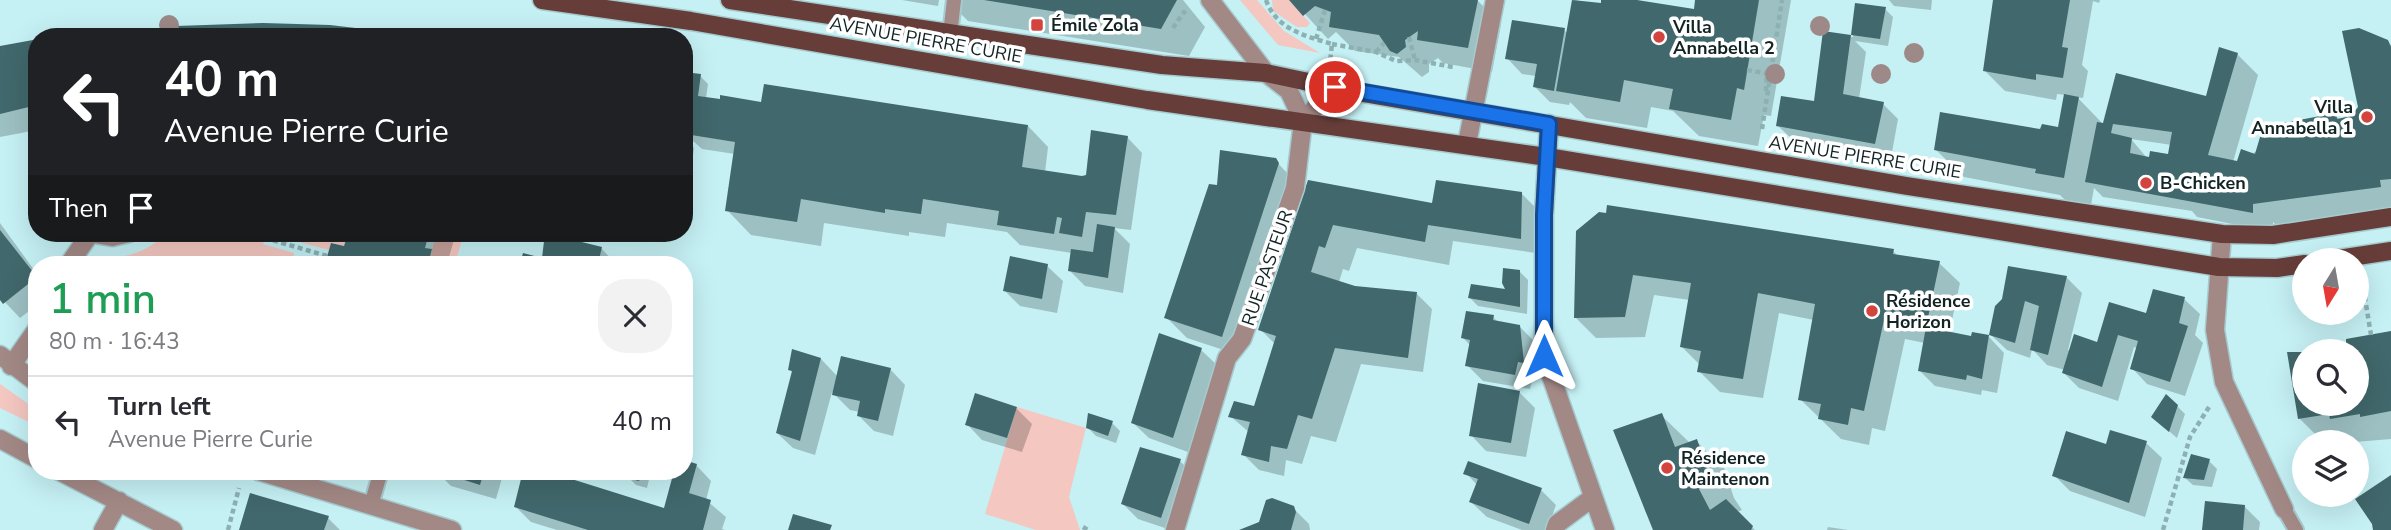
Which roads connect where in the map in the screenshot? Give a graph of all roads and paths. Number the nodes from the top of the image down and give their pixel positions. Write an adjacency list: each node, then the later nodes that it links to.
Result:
1 (542, 0): 25 (main road, AVENUE PIERRE CURIE)
2 (730, 0): 11 (main road, AVENUE PIERRE CURIE)
3 (954, 0): 11 (lane)
4 (1210, 0): 21 (street)
5 (1266, 0): 13 (path)
6 (1495, 0): 24 (street)
7 (1782, 0): 22 (path)
8 (1325, 10): 13 (path)
9 (1191, 21): 10 (path)
10 (1173, 28)
11 (950, 35): 21 (main road, AVENUE PIERRE CURIE)
12 (1409, 37): 17 (path)
13 (1316, 39): 15 (path)
14 (1384, 43): 16 (path)
15 (1332, 44): 16 (path); 18 (path)
16 (1376, 52): 17 (path)
17 (1415, 60): 19 (path)
18 (1330, 62)
19 (1453, 67)
20 (1747, 70): 22 (path)
21 (1266, 73): 23 (main road, AVENUE PIERRE CURIE); 25 (street)
22 (1769, 74): 27 (path)
23 (1335, 87): 24 (main road, AVENUE PIERRE CURIE); 25 (street)
24 (1473, 112): 26 (main road, AVENUE PIERRE CURIE); 28 (street)
25 (1303, 121): 28 (main road, AVENUE PIERRE CURIE); 58 (street, RUE PASTEUR)
26 (1549, 124): 29 (street); 31 (main road, AVENUE PIERRE CURIE)
27 (1762, 129)
28 (1466, 144): 29 (main road, AVENUE PIERRE CURIE)
29 (1548, 157): 37 (main road, AVENUE PIERRE CURIE); 50 (street)
30 (2391, 218): 31 (main road, AVENUE PIERRE CURIE)
31 (2222, 234): 37 (street)
32 (279, 242): 35 (path)
33 (2391, 251): 34 (main road)
34 (2370, 254)
35 (327, 256)
36 (2292, 266): 37 (main road, AVENUE PIERRE CURIE)
37 (2219, 267): 43 (street)
38 (2369, 326): 39 (path)
39 (2371, 335)
40 (28, 338): 41 (street)
41 (6, 361): 42 (street)
42 (28, 377)
43 (2224, 382): 53 (street); 61 (path)
44 (0, 439): 45 (street)
45 (28, 454)
46 (77, 480): 51 (street)
47 (288, 480): 52 (street)
48 (378, 480): 52 (lane)
49 (242, 481): 56 (path)
50 (1592, 498): 59 (street); 60 (street)
51 (119, 501): 54 (street); 55 (street)
52 (371, 505): 57 (street)
53 (2284, 509): 62 (lane)
54 (103, 530)
55 (173, 530)
56 (228, 530)
57 (452, 530)
58 (1175, 530)
59 (1555, 530)
60 (1605, 530)
61 (2162, 530)
62 (2296, 530)

